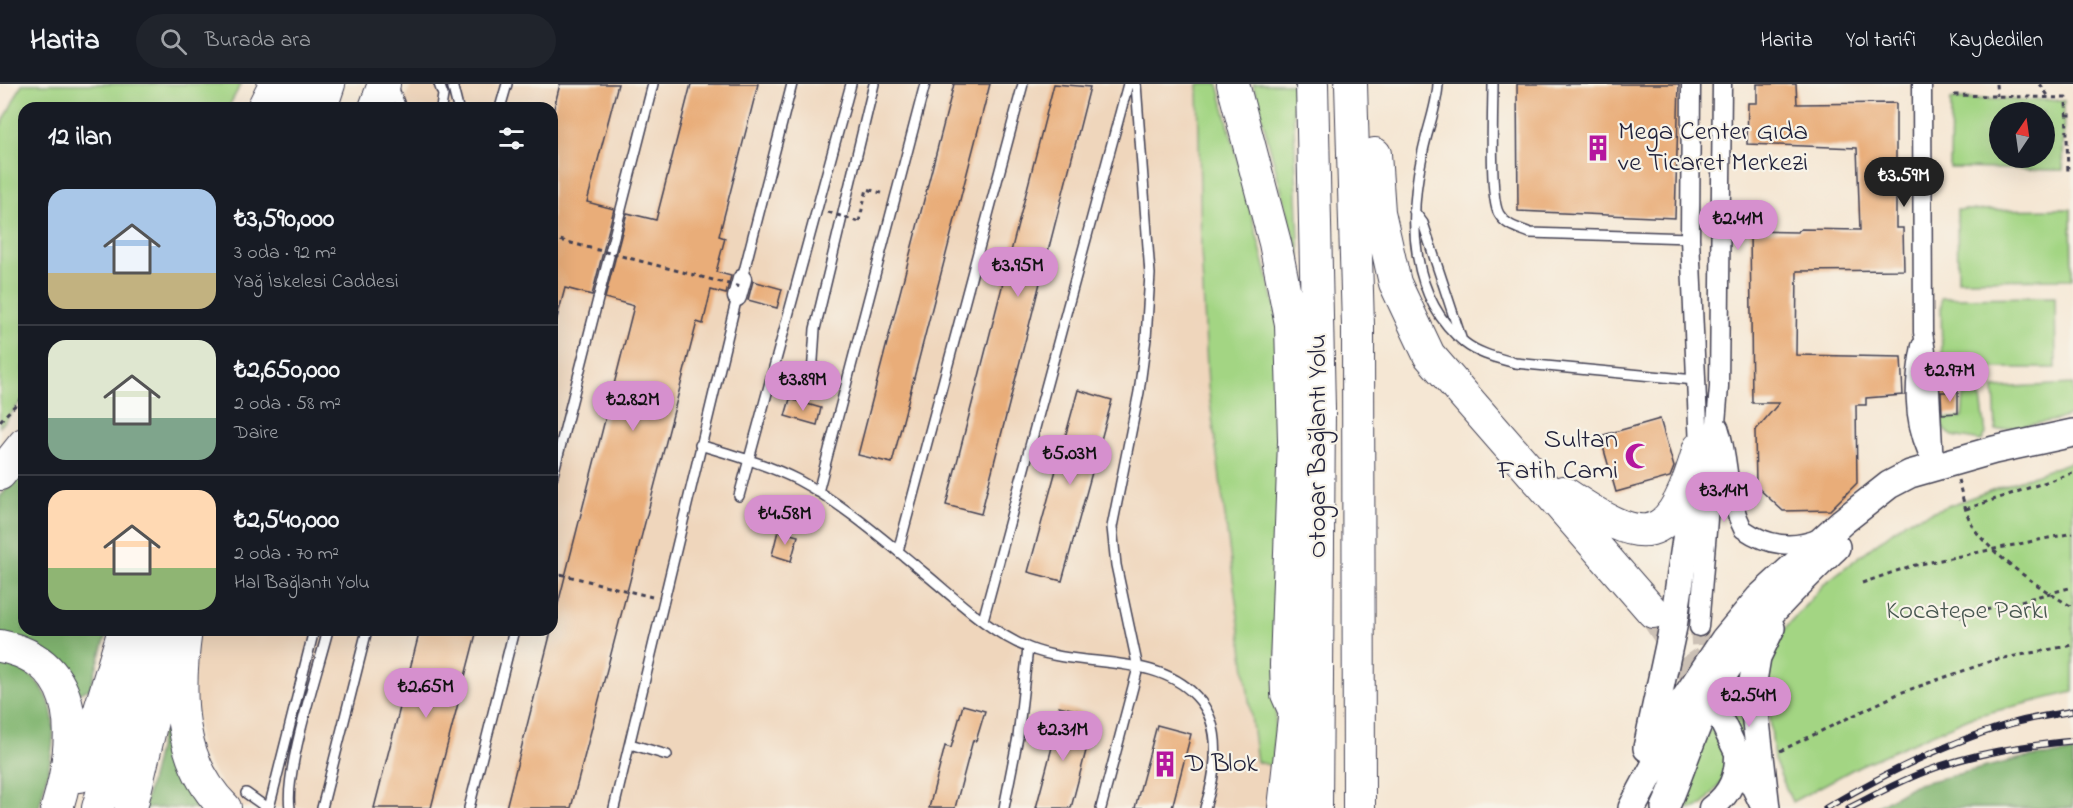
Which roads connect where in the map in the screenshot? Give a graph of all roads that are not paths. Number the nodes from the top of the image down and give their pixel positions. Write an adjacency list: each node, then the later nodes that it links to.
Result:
1 (275, 84): 28 (highway)
2 (302, 84): 29 (highway)
3 (329, 84): 30 (highway)
4 (364, 84): 31 (highway)
5 (393, 84): 27 (lane)
6 (439, 84): 32 (lane)
7 (452, 84): 33 (lane)
8 (507, 84): 34 (lane)
9 (652, 84): 49 (lane)
10 (792, 84): 45 (lane)
11 (851, 84): 50 (lane)
12 (874, 84): 39 (lane)
13 (925, 84): 53 (lane)
14 (1023, 84): 56 (lane)
15 (1128, 84): 59 (lane)
16 (1136, 84): 71 (lane)
17 (1233, 84): 72 (highway)
18 (1312, 84): 40 (highway, Otogar Bağlantı Yolu)
19 (1340, 84): 92 (highway, Otogar Bağlantı Yolu)
20 (1351, 84): 93 (highway)
21 (1371, 84): 48 (highway)
22 (1437, 84): 35 (lane)
23 (1493, 84): 36 (lane)
24 (1691, 84): 36 (street)
25 (1722, 84): 41 (street)
26 (1922, 84): 51 (street)
27 (389, 100)
28 (266, 102)
29 (296, 102)
30 (323, 102)
31 (357, 102)
32 (441, 102)
33 (456, 102)
34 (502, 102)
35 (1414, 211): 37 (lane); 37 (lane)
36 (1690, 238): 38 (street)
37 (1462, 340): 38 (lane)
38 (1695, 380): 46 (street)
39 (811, 392)
40 (1319, 409): 72 (highway); 91 (highway, Otogar Bağlantı Yolu)
41 (1716, 417): 55 (street); 60 (street)
42 (18, 426): 44 (highway)
43 (2073, 433): 51 (main road)
44 (0, 445)
45 (700, 446): 50 (lane); 74 (lane)
46 (1699, 448): 48 (highway); 94 (main road)
47 (18, 452): 52 (highway)
48 (1518, 454): 58 (highway)
49 (558, 455)
50 (748, 459): 53 (lane); 54 (lane)
51 (1943, 463): 55 (main road); 57 (main road)
52 (0, 474)
53 (818, 492): 56 (lane)
54 (739, 496)
55 (1826, 536): 94 (main road)
56 (898, 551): 59 (lane)
57 (1782, 605): 76 (main road); 95 (main road)
58 (1653, 612)
59 (983, 620): 70 (lane)
60 (1699, 627)
61 (122, 636): 79 (highway)
62 (147, 636): 80 (highway)
63 (173, 636): 81 (highway)
64 (186, 636): 77 (highway)
65 (312, 636): 82 (lane)
66 (326, 636): 83 (lane)
67 (365, 636): 84 (lane)
68 (512, 636): 85 (lane)
69 (0, 646): 78 (highway)
70 (1028, 648): 71 (lane); 87 (lane)
71 (1138, 668): 88 (lane); 89 (lane)
72 (1294, 712): 90 (highway)
73 (1723, 724): 76 (main road)
74 (630, 744): 75 (lane); 86 (lane)
75 (667, 754)
76 (1748, 756): 96 (main road); 97 (main road)
77 (236, 801): 82 (lane)
78 (57, 808)
79 (71, 808)
80 (98, 808)
81 (131, 808)
82 (268, 808)
83 (290, 808)
84 (322, 808)
85 (469, 808)
86 (614, 808)
87 (1004, 808)
88 (1101, 808)
89 (1205, 808)
90 (1284, 808)
91 (1316, 808)
92 (1338, 808)
93 (1359, 808)
94 (1631, 808)
95 (1665, 808)
96 (1711, 808)
97 (1765, 808)

